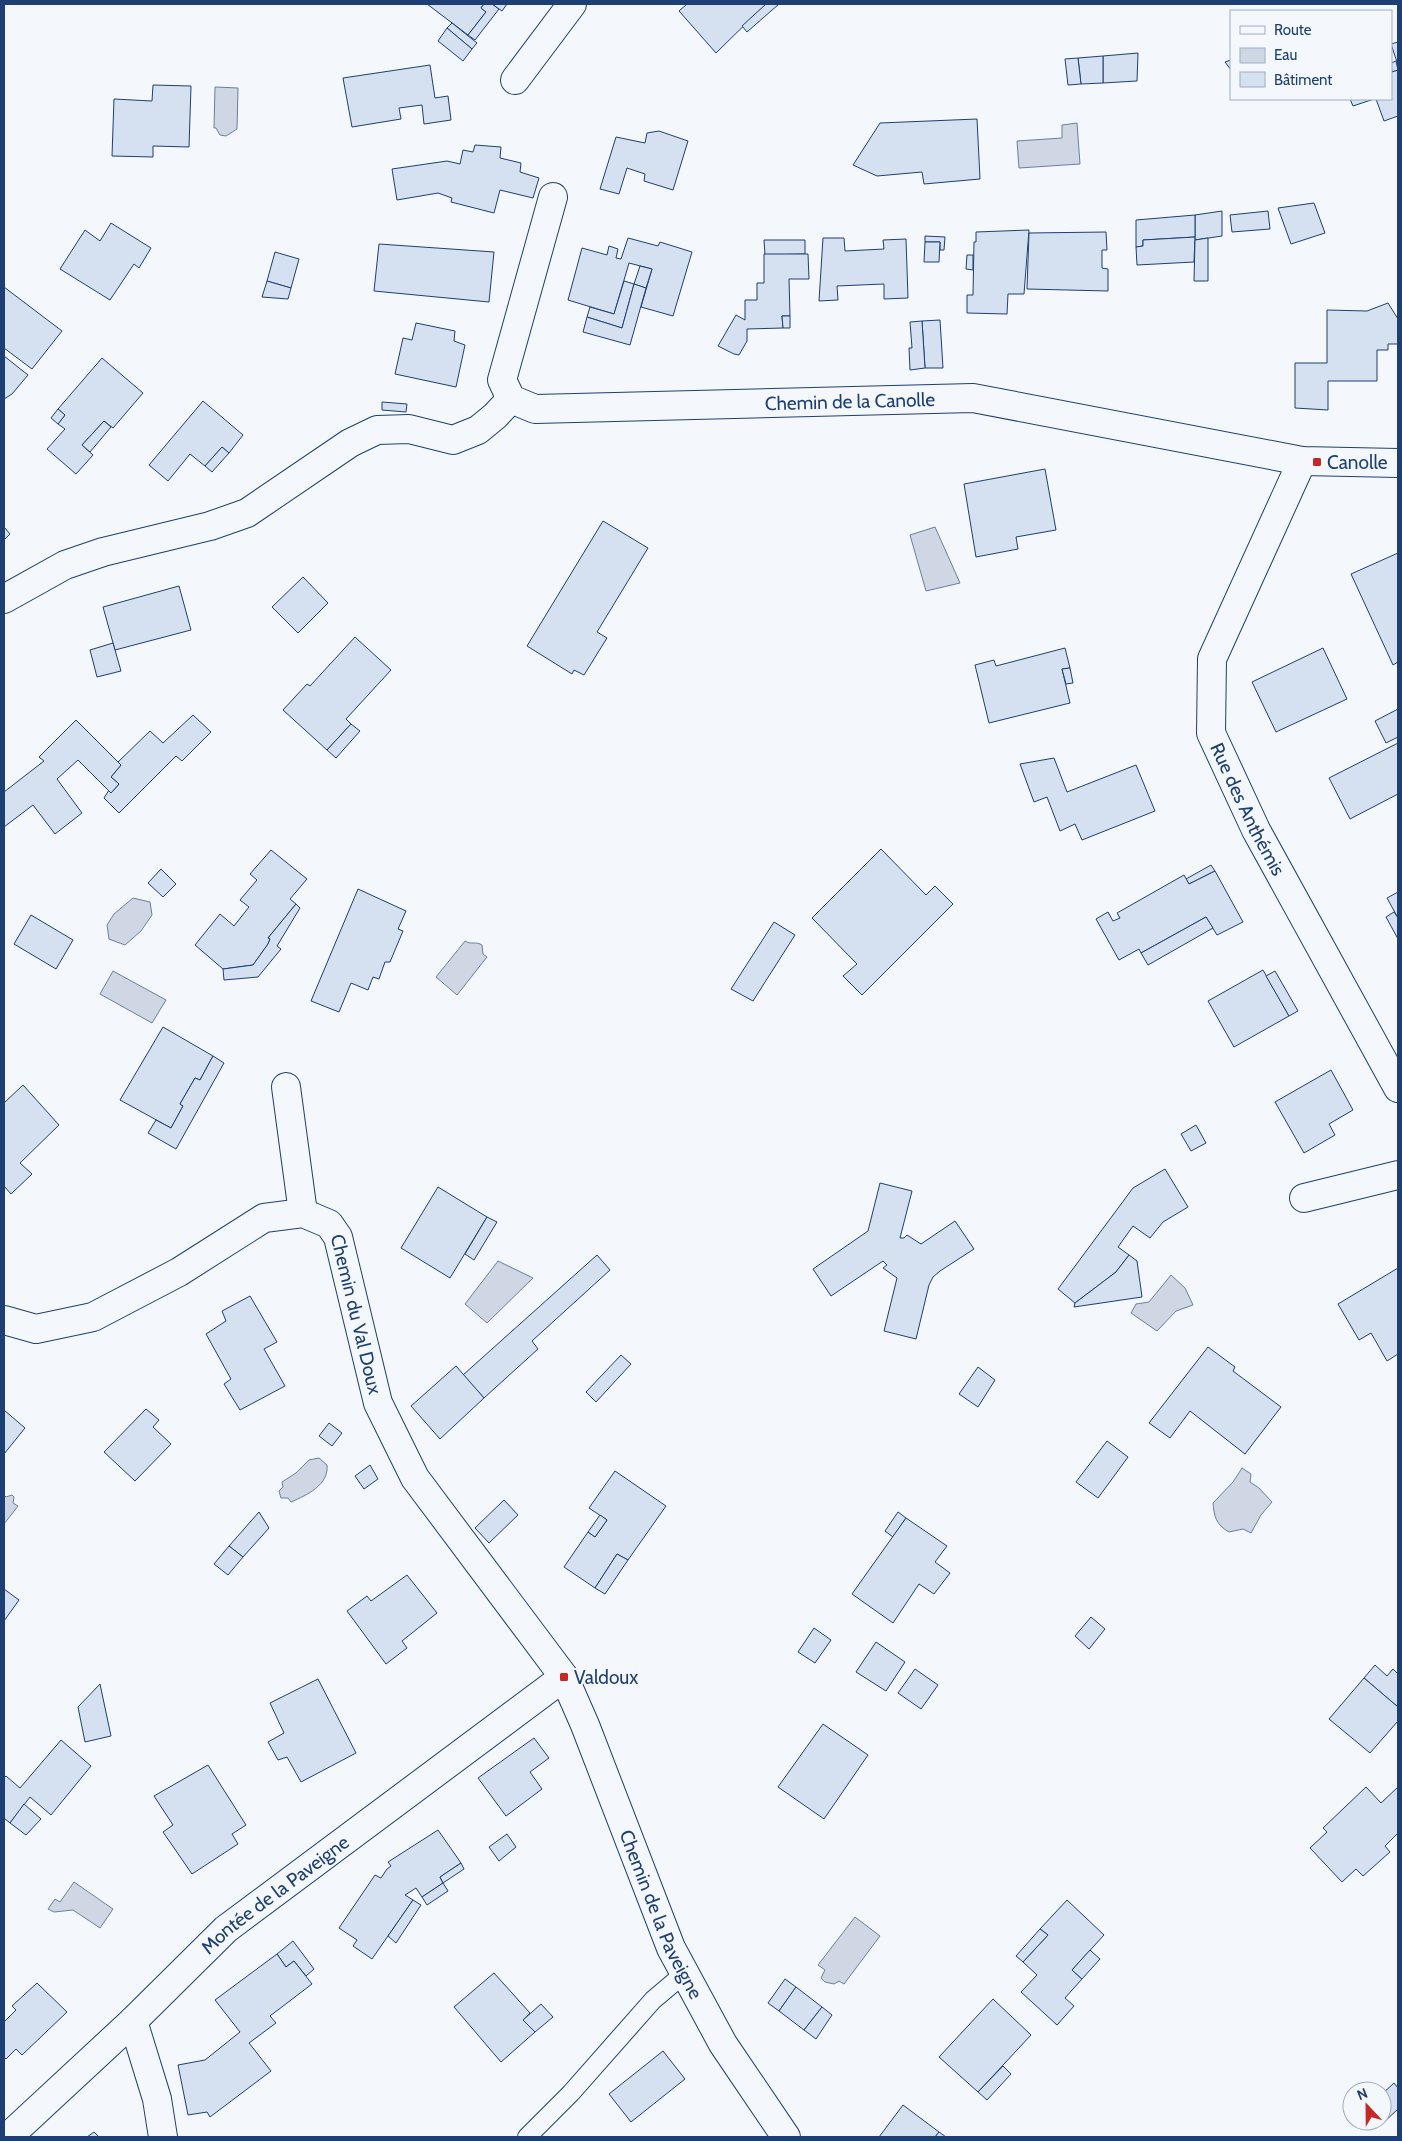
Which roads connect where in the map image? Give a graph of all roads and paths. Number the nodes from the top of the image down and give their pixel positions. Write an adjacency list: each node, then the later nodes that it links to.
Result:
1 (572, 4): 2 (street)
2 (515, 80)
3 (553, 197): 4 (street)
4 (510, 399): 5 (street, Chemin de la Canolle); 7 (street)
5 (1302, 461): 6 (street, Chemin de la Canolle); 9 (street, Rue des Anthémis)
6 (1398, 463)
7 (4, 599)
8 (286, 1087): 12 (street)
9 (1398, 1088)
10 (1398, 1175): 11 (street)
11 (1304, 1198)
12 (303, 1214): 13 (street, Chemin du Val Doux); 14 (street, Chemin du Val Doux)
13 (4, 1320)
14 (564, 1677): 15 (street, Chemin de la Paveigne); 16 (street, Montée de la Paveigne)
15 (685, 1973): 19 (lane); 20 (street, Chemin de la Paveigne)
16 (133, 2021): 17 (street, Montée de la Paveigne); 18 (street)
17 (8, 2137)
18 (162, 2137)
19 (527, 2137)
20 (786, 2137)

